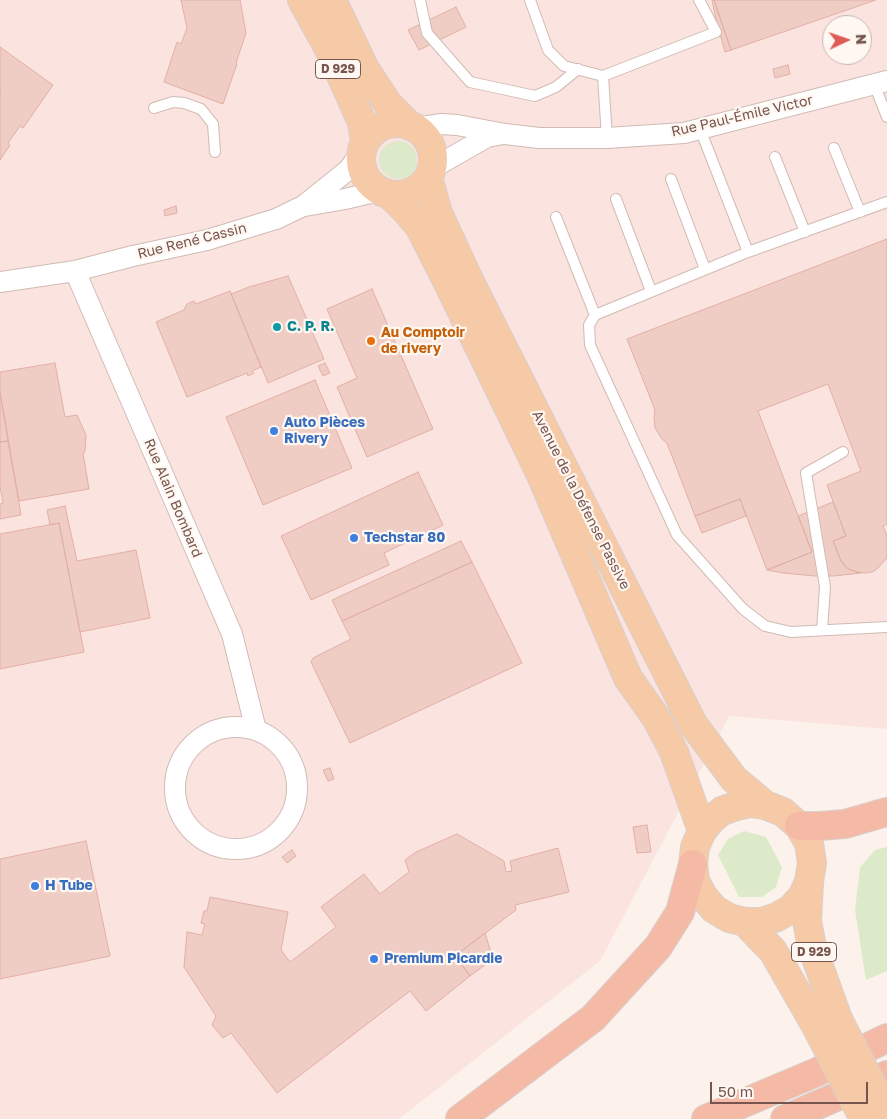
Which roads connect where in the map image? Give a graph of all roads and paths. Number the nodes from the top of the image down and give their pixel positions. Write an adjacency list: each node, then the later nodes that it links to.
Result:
1 (302, 0): 15 (main road, D 929)
2 (332, 0): 11 (main road, D 929)
3 (420, 0): 6 (lane)
4 (530, 0): 6 (lane)
5 (699, 0): 7 (lane)
6 (578, 69): 7 (lane)
7 (603, 76): 14 (lane)
8 (880, 82): 10 (lane); 12 (street, Rue Paul-Émile Victor)
9 (154, 108): 17 (lane)
10 (887, 118)
11 (412, 127): 13 (street, Rue Paul-Émile Victor); 15 (main road); 19 (main road)
12 (700, 128): 14 (street, Rue Paul-Émile Victor); 28 (lane)
13 (505, 134): 14 (street, Rue Paul-Émile Victor); 19 (street, Rue Paul-Émile Victor)
14 (607, 138)
15 (363, 147): 21 (main road); 24 (street, Rue René Cassin)
16 (834, 148): 25 (lane)
17 (215, 152)
18 (775, 157): 27 (lane)
19 (429, 173): 21 (main road); 38 (main road, Avenue de la Défense Passive)
20 (672, 179): 29 (lane)
21 (384, 192): 24 (street); 41 (main road, Avenue de la Défense Passive)
22 (616, 198): 32 (lane)
23 (887, 202): 25 (lane)
24 (303, 206): 30 (street, Rue René Cassin)
25 (860, 212): 27 (lane)
26 (556, 217): 33 (lane)
27 (805, 232): 28 (lane)
28 (748, 252): 29 (lane)
29 (705, 270): 32 (lane)
30 (75, 271): 31 (street, Rue René Cassin); 37 (street, Rue Alain Bombard)
31 (0, 282)
32 (652, 292): 33 (lane)
33 (594, 315): 36 (lane)
34 (843, 452): 36 (lane)
35 (887, 627): 36 (lane)
36 (822, 630)
37 (256, 730): 37 (street)
38 (764, 804): 40 (main road); 41 (main road)
39 (887, 812): 40 (highway)
40 (799, 826): 43 (main road)
41 (702, 831): 42 (main road)
42 (693, 864): 44 (main road); 49 (highway)
43 (809, 882): 44 (main road); 45 (main road, D 929)
44 (746, 922): 45 (main road, D 929)
45 (827, 1023): 48 (main road, D 929, bridge); 52 (main road, D 929, bridge)
46 (887, 1038): 50 (highway)
47 (887, 1075): 51 (highway)
48 (887, 1115)
49 (460, 1119)
50 (706, 1119)
51 (785, 1119)
52 (864, 1119)

